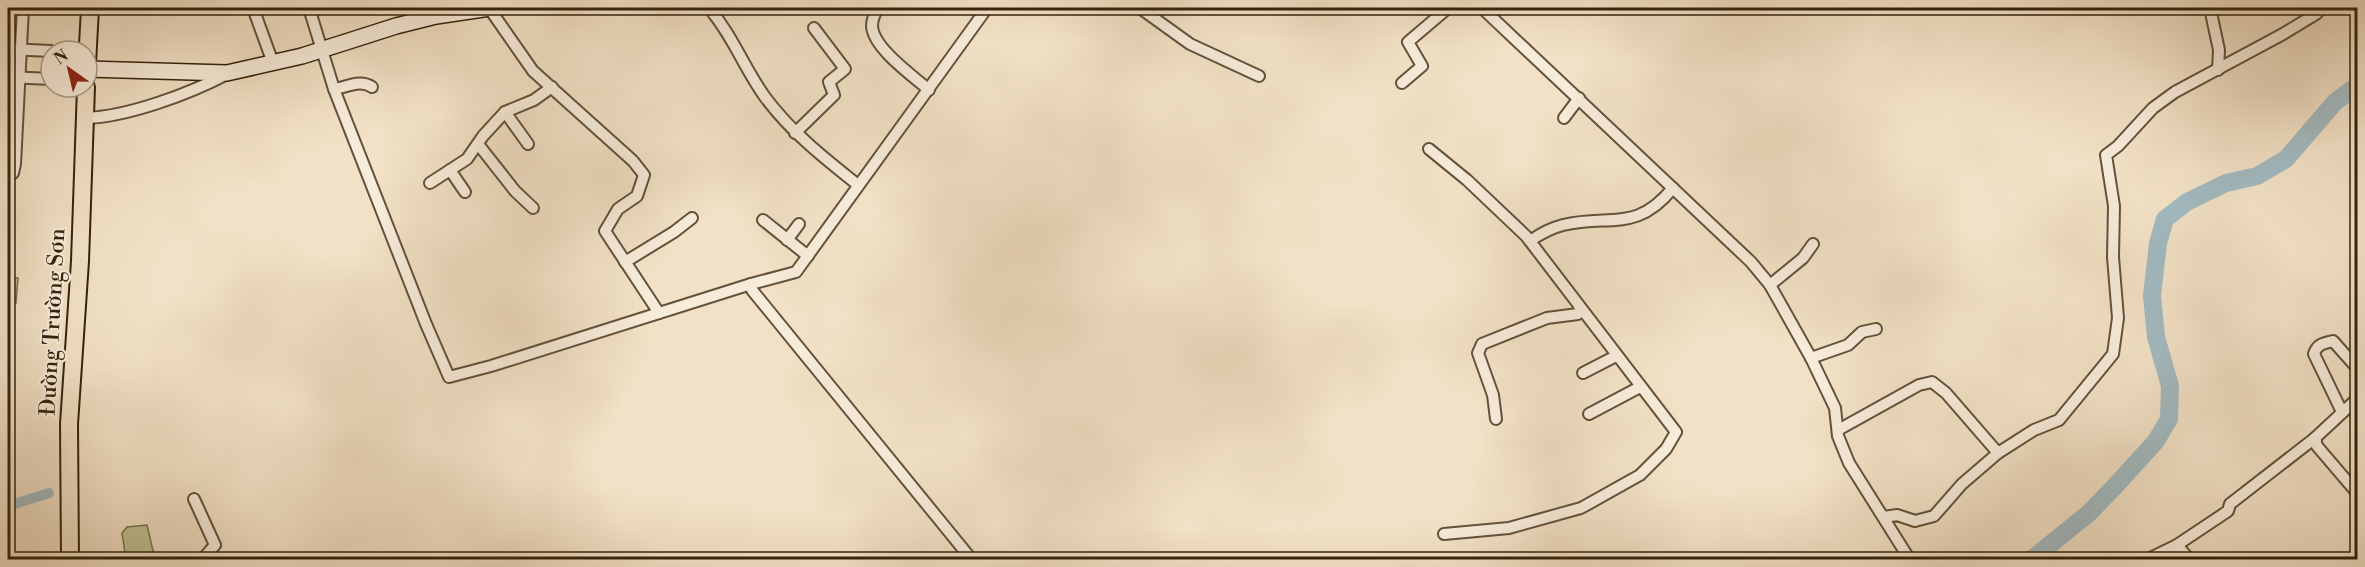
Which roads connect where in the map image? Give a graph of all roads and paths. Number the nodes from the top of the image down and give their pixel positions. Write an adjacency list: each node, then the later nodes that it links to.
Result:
1 (23, 8): 17 (street)
2 (90, 8): 15 (highway)
3 (253, 8): 20 (street)
4 (309, 8): 19 (street)
5 (489, 8): 19 (main road); 30 (street)
6 (709, 8): 38 (street)
7 (878, 8): 32 (street)
8 (987, 8): 32 (street)
9 (1140, 8): 24 (street)
10 (1448, 8): 28 (street)
11 (1482, 8): 33 (street)
12 (2210, 8): 22 (street)
13 (2322, 8): 22 (street)
14 (814, 28): 38 (street)
15 (88, 39)
16 (8, 48): 17 (street)
17 (20, 49): 18 (street); 26 (street)
18 (39, 50)
19 (321, 50): 20 (main road); 31 (street)
20 (273, 63): 23 (main road)
21 (99, 69): 23 (main road)
22 (2218, 70): 73 (street)
23 (228, 73): 36 (street)
24 (1259, 76)
25 (8, 77): 26 (street)
26 (19, 77): 27 (street); 43 (street)
27 (39, 78)
28 (1402, 83)
29 (372, 87): 31 (street)
30 (552, 87): 35 (street); 56 (street)
31 (334, 89): 60 (street)
32 (929, 90): 45 (street)
33 (1579, 98): 37 (street); 46 (street)
34 (86, 99): 36 (highway, Đường Trường Sơn)
35 (505, 112): 39 (street); 40 (street)
36 (85, 118): 79 (highway, Đường Trường Sơn)
37 (1564, 118)
38 (795, 133): 45 (street)
39 (478, 144): 42 (street); 48 (street)
40 (528, 144)
41 (1429, 149): 53 (street)
42 (450, 170): 44 (street); 47 (street)
43 (8, 177)
44 (430, 183)
45 (858, 185): 55 (street)
46 (1673, 188): 53 (street); 58 (street)
47 (465, 192)
48 (533, 208)
49 (692, 218): 56 (street)
50 (763, 220): 52 (street)
51 (799, 224): 52 (street)
52 (787, 240): 55 (street)
53 (1530, 241): 59 (street)
54 (1814, 244): 58 (street)
55 (808, 256): 57 (street)
56 (625, 262): 60 (street)
57 (751, 284): 60 (street); 81 (street)
58 (1770, 285): 63 (street)
59 (1579, 306): 62 (street); 70 (street)
60 (658, 313)
61 (1876, 329): 63 (street)
62 (1616, 356): 65 (street); 66 (street)
63 (1811, 358): 71 (street)
64 (2358, 369): 68 (street)
65 (1582, 372)
66 (1640, 387): 69 (street); 77 (street)
67 (2358, 398): 68 (street)
68 (2342, 412): 72 (street)
69 (1589, 414)
70 (1496, 419)
71 (1838, 430): 73 (street); 76 (street)
72 (2315, 438): 74 (street); 78 (street)
73 (1998, 453): 76 (street)
74 (2358, 494)
75 (194, 499): 80 (street)
76 (1884, 517): 82 (street)
77 (1444, 534)
78 (2177, 545): 83 (street); 84 (street)
79 (70, 560)
80 (202, 560)
81 (972, 560)
82 (1910, 560)
83 (2146, 560)
84 (2190, 560)

